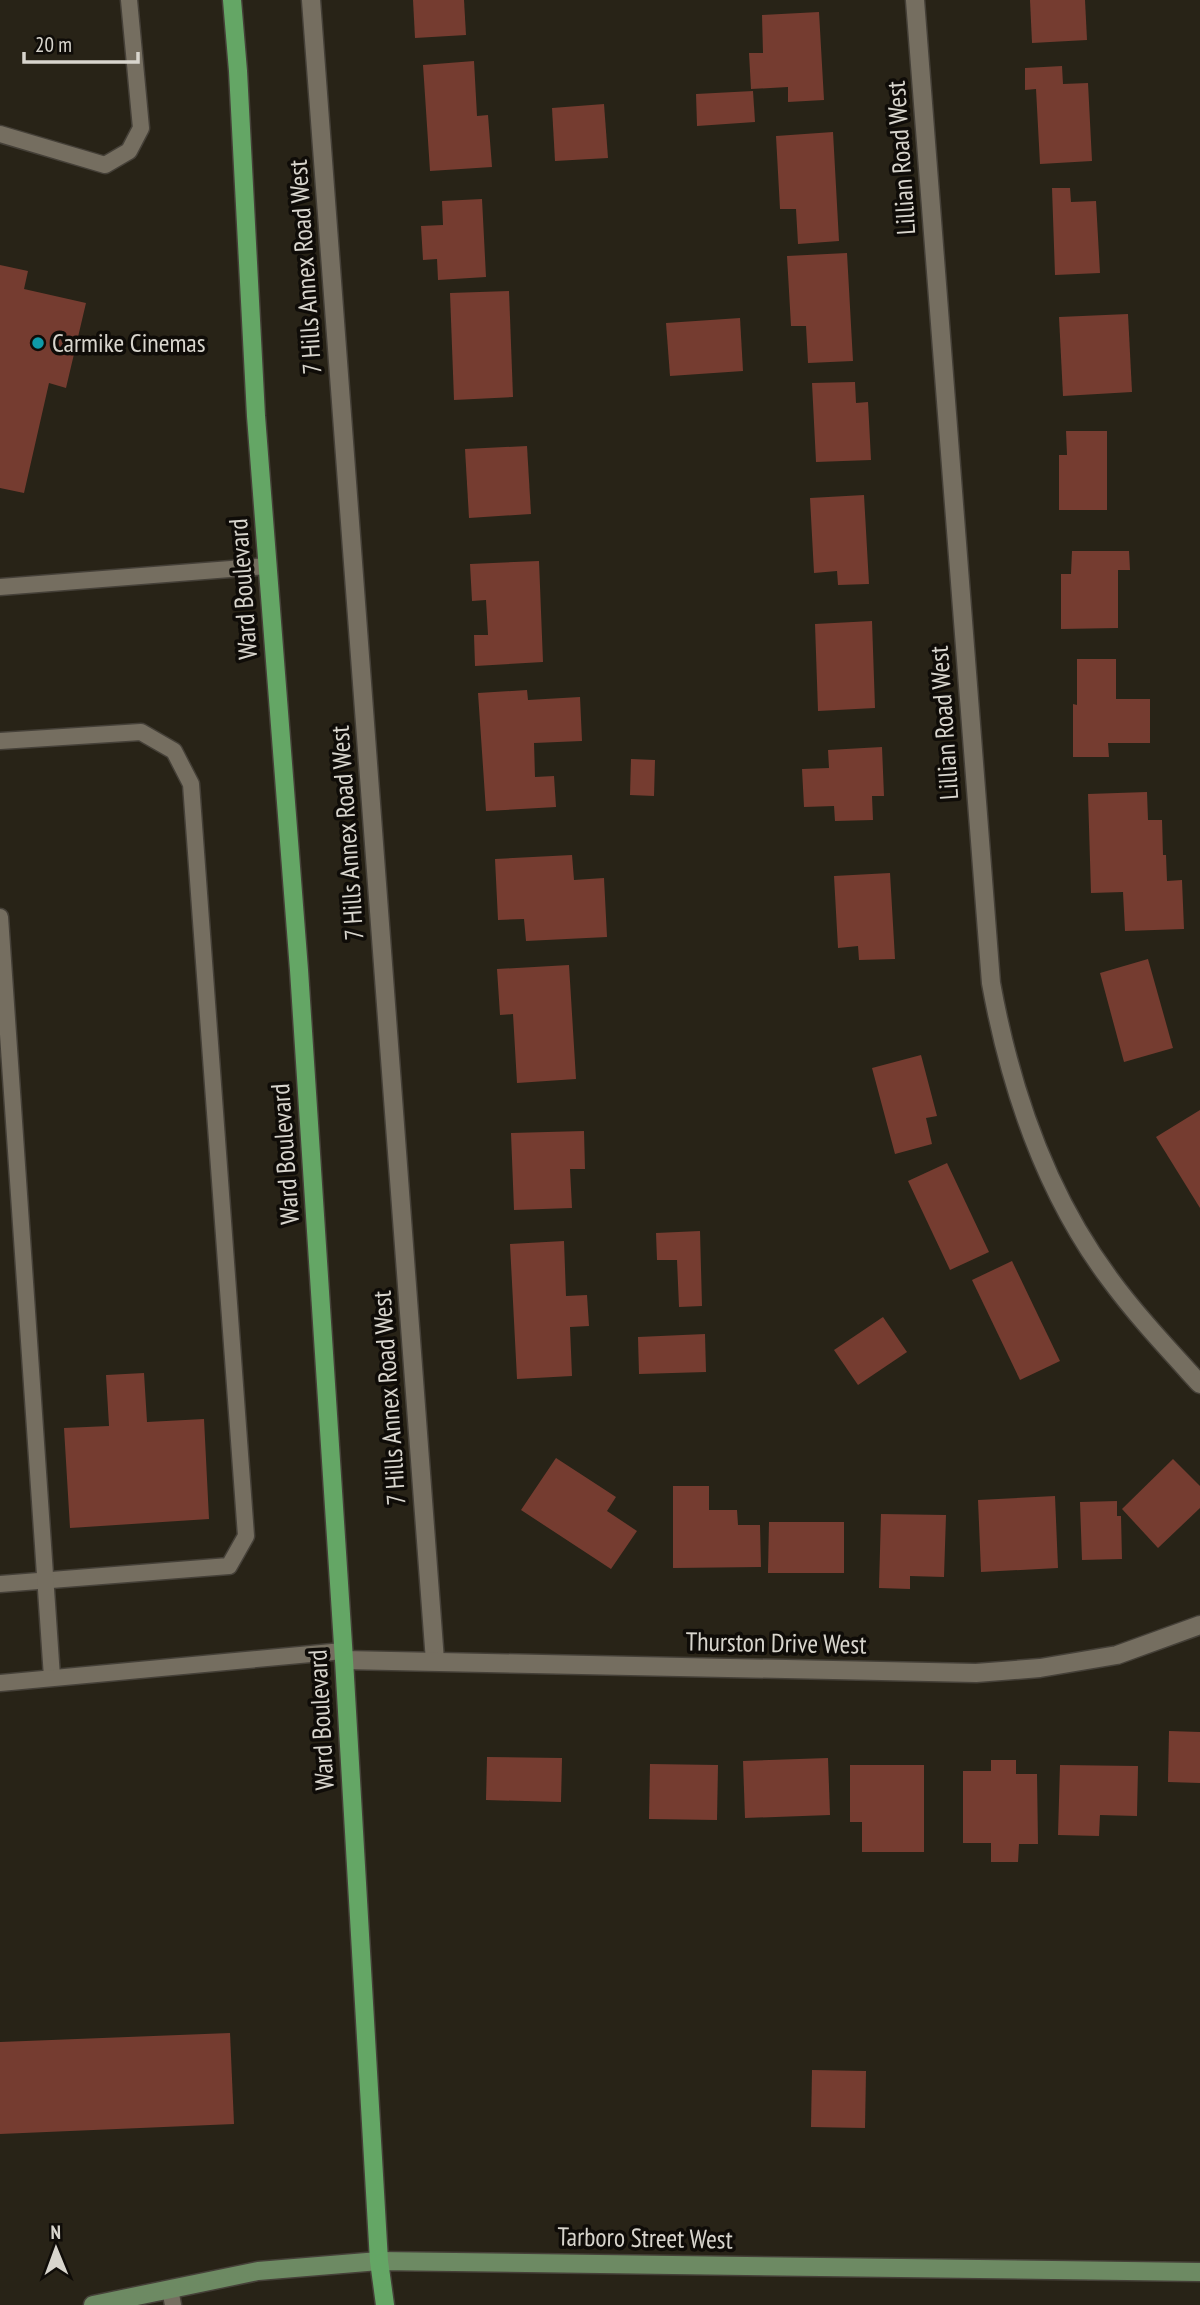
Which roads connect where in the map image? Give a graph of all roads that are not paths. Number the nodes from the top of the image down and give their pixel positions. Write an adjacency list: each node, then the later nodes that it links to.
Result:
1 (129, 0): 5 (lane)
2 (232, 0): 6 (main road, Ward Boulevard)
3 (311, 0): 15 (street, 7 Hills Annex Road West)
4 (915, 0): 10 (street, Lillian Road West)
5 (0, 134)
6 (268, 566): 7 (lane); 14 (main road, Ward Boulevard)
7 (0, 587)
8 (0, 741): 11 (lane)
9 (0, 917): 11 (lane)
10 (1200, 1384)
11 (46, 1582): 12 (lane); 16 (lane)
12 (0, 1584)
13 (1200, 1625): 15 (street, Thurston Drive West)
14 (344, 1655): 15 (street, Thurston Drive West); 16 (lane); 18 (main road, Ward Boulevard)
15 (436, 1661)
16 (52, 1677): 17 (lane)
17 (0, 1683)
18 (379, 2261): 19 (main road, Tarboro Street West); 20 (main road, Tarboro Street West); 22 (main road, Ward Boulevard)
19 (1200, 2272)
20 (172, 2297): 21 (main road, Tarboro Street West)
21 (93, 2305)
22 (385, 2305)

